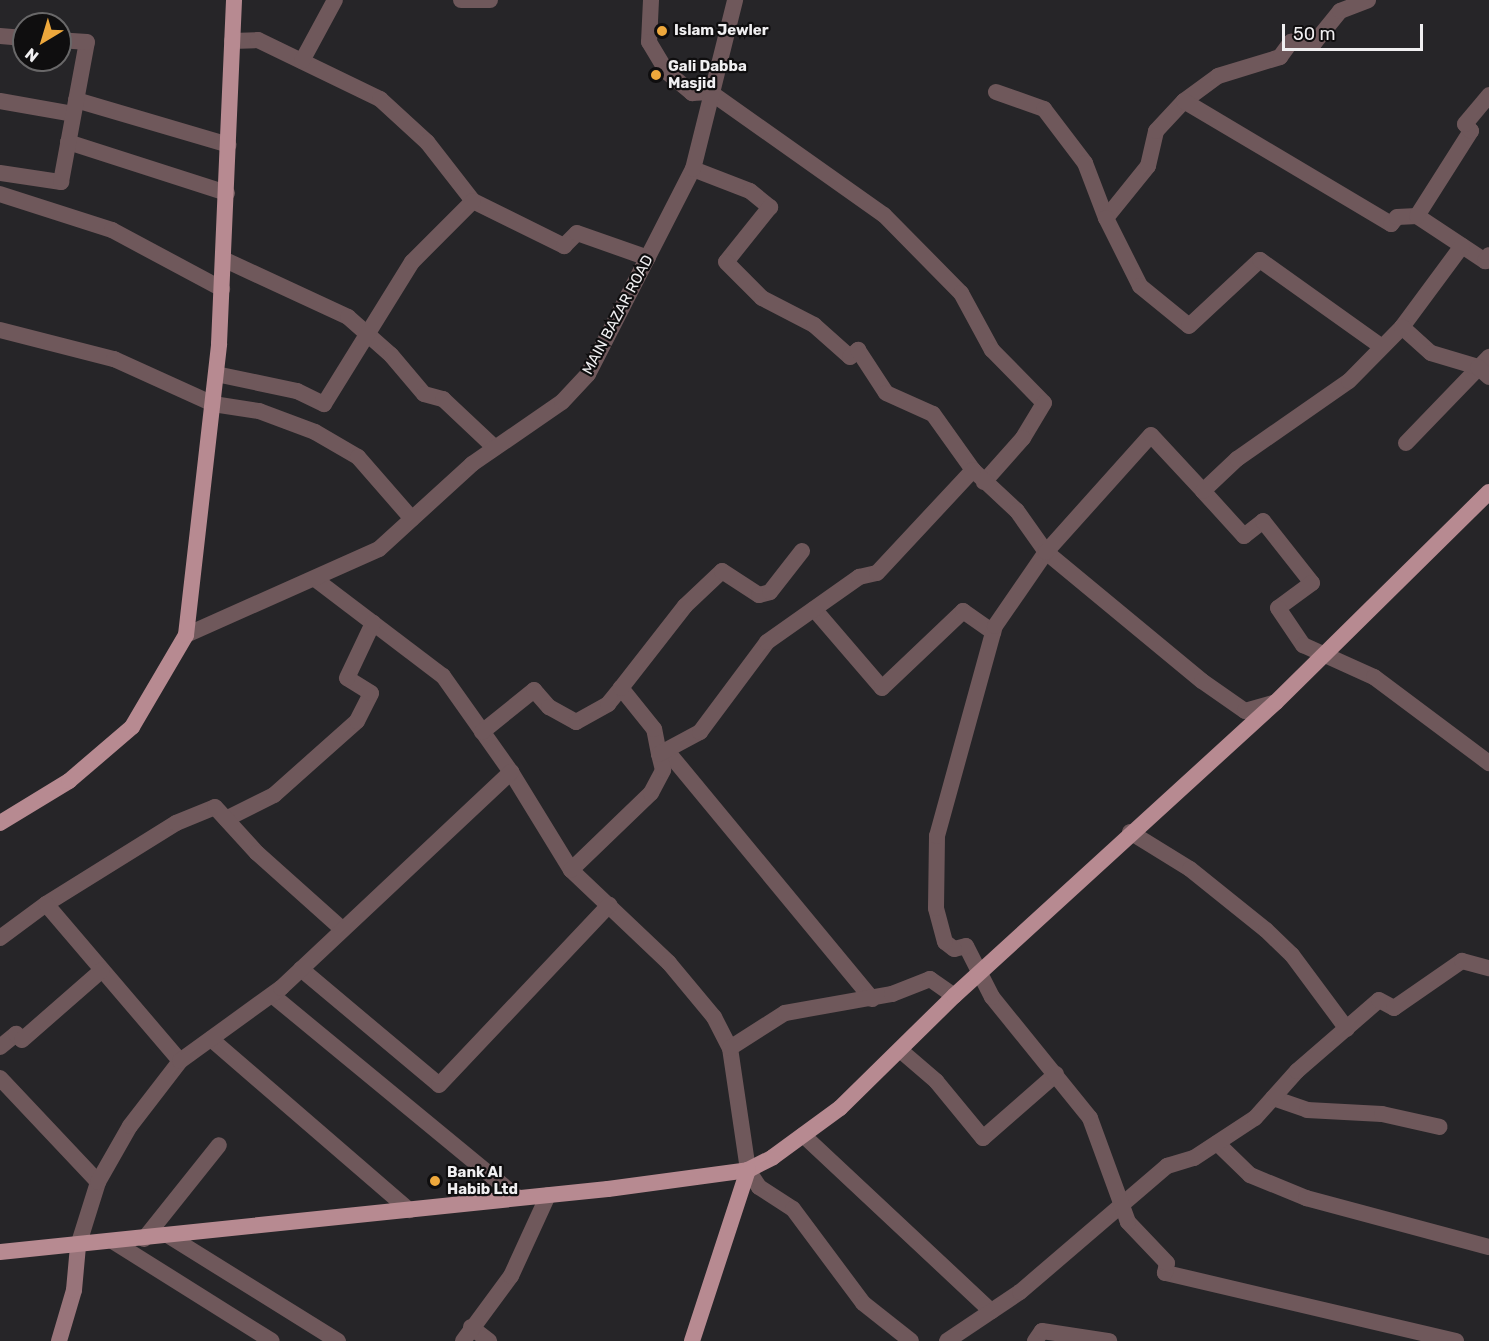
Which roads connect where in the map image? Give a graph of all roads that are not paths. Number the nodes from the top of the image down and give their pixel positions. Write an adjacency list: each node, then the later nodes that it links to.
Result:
1 (234, 0): 9 (main road)
2 (335, 0): 10 (street)
3 (461, 0): 4 (street)
4 (490, 0)
5 (651, 0): 11 (street)
6 (735, 0): 11 (street, MAIN BAZAR ROAD)
7 (1368, 0): 15 (street)
8 (72, 41): 16 (street)
9 (232, 41): 10 (street); 18 (main road)
10 (302, 61): 23 (street)
11 (710, 92): 19 (street, MAIN BAZAR ROAD); 40 (street)
12 (996, 92): 25 (street)
13 (1489, 95): 24 (street)
14 (0, 101): 16 (street)
15 (1184, 102): 24 (street); 25 (street)
16 (75, 107): 17 (street); 18 (street)
17 (68, 142): 20 (street); 21 (street)
18 (229, 145): 21 (main road)
19 (693, 169): 28 (street, MAIN BAZAR ROAD); 40 (street)
20 (0, 173)
21 (226, 193): 29 (main road)
22 (0, 194): 30 (street)
23 (473, 201): 28 (street); 33 (street)
24 (1417, 216): 26 (street)
25 (1106, 218): 34 (street)
26 (1462, 246): 27 (street); 31 (street)
27 (1489, 255)
28 (648, 258): 39 (street, MAIN BAZAR ROAD)
29 (223, 259): 30 (main road); 33 (street)
30 (222, 289): 36 (main road)
31 (1402, 327): 34 (street); 35 (street)
32 (0, 330): 37 (street)
33 (366, 333): 36 (street); 39 (street)
34 (1379, 345): 41 (street)
35 (1485, 367): 38 (street)
36 (216, 374): 37 (main road)
37 (213, 404): 43 (street); 50 (main road)
38 (1406, 443)
39 (495, 448): 43 (street, MAIN BAZAR ROAD)
40 (979, 476): 45 (street); 47 (street)
41 (1203, 491): 45 (street); 51 (street)
42 (1489, 492): 51 (main road)
43 (412, 519): 46 (street, MAIN BAZAR ROAD)
44 (802, 551): 52 (street)
45 (1046, 552): 49 (street); 53 (street)
46 (315, 579): 48 (street); 50 (street, MAIN BAZAR ROAD)
47 (814, 609): 49 (street); 55 (street)
48 (373, 623): 54 (street); 58 (street)
49 (993, 633): 69 (street)
50 (186, 635): 59 (main road)
51 (1325, 654): 53 (main road); 56 (street)
52 (621, 688): 54 (street); 55 (street)
53 (1276, 702): 60 (main road)
54 (482, 732): 57 (street)
55 (663, 752): 61 (street); 72 (street)
56 (1489, 763)
57 (511, 772): 61 (street); 64 (street)
58 (226, 819): 62 (street); 64 (street)
59 (0, 823)
60 (1130, 832): 69 (main road); 73 (street)
61 (571, 870): 63 (street)
62 (46, 904): 65 (street); 68 (street)
63 (609, 905): 67 (street); 76 (street)
64 (342, 929): 67 (street)
65 (0, 938)
66 (1489, 968): 73 (street)
67 (301, 969): 70 (street)
68 (102, 970): 75 (street); 78 (street)
69 (983, 972): 71 (main road); 79 (street)
70 (272, 995): 74 (street); 89 (street)
71 (954, 996): 72 (street); 77 (main road)
72 (872, 999): 76 (street)
73 (1347, 1029): 81 (street)
74 (211, 1039): 78 (street); 91 (street)
75 (0, 1047)
76 (730, 1048): 86 (street)
77 (900, 1050): 79 (street); 83 (main road)
78 (180, 1061): 87 (street)
79 (1056, 1074): 90 (street)
80 (0, 1078): 87 (street)
81 (1273, 1098): 82 (street); 84 (street)
82 (1440, 1127)
83 (803, 1135): 86 (main road); 98 (street)
84 (1217, 1143): 90 (street); 96 (street)
85 (219, 1145): 93 (street)
86 (748, 1170): 88 (main road); 104 (main road); 105 (street)
87 (98, 1182): 95 (street)
88 (548, 1195): 89 (main road); 99 (street)
89 (518, 1198): 91 (main road)
90 (1124, 1202): 98 (street); 109 (street)
91 (409, 1210): 92 (main road)
92 (169, 1236): 93 (main road); 102 (street)
93 (144, 1239): 94 (main road)
94 (114, 1242): 95 (main road); 101 (street)
95 (78, 1246): 97 (main road); 100 (main road)
96 (1489, 1247)
97 (0, 1252)
98 (992, 1311): 106 (street)
99 (467, 1334): 103 (street)
100 (59, 1341)
101 (272, 1341)
102 (338, 1341)
103 (489, 1341)
104 (692, 1341)
105 (911, 1341)
106 (947, 1341)
107 (1035, 1341): 108 (street)
108 (1109, 1341)
109 (1456, 1341)

